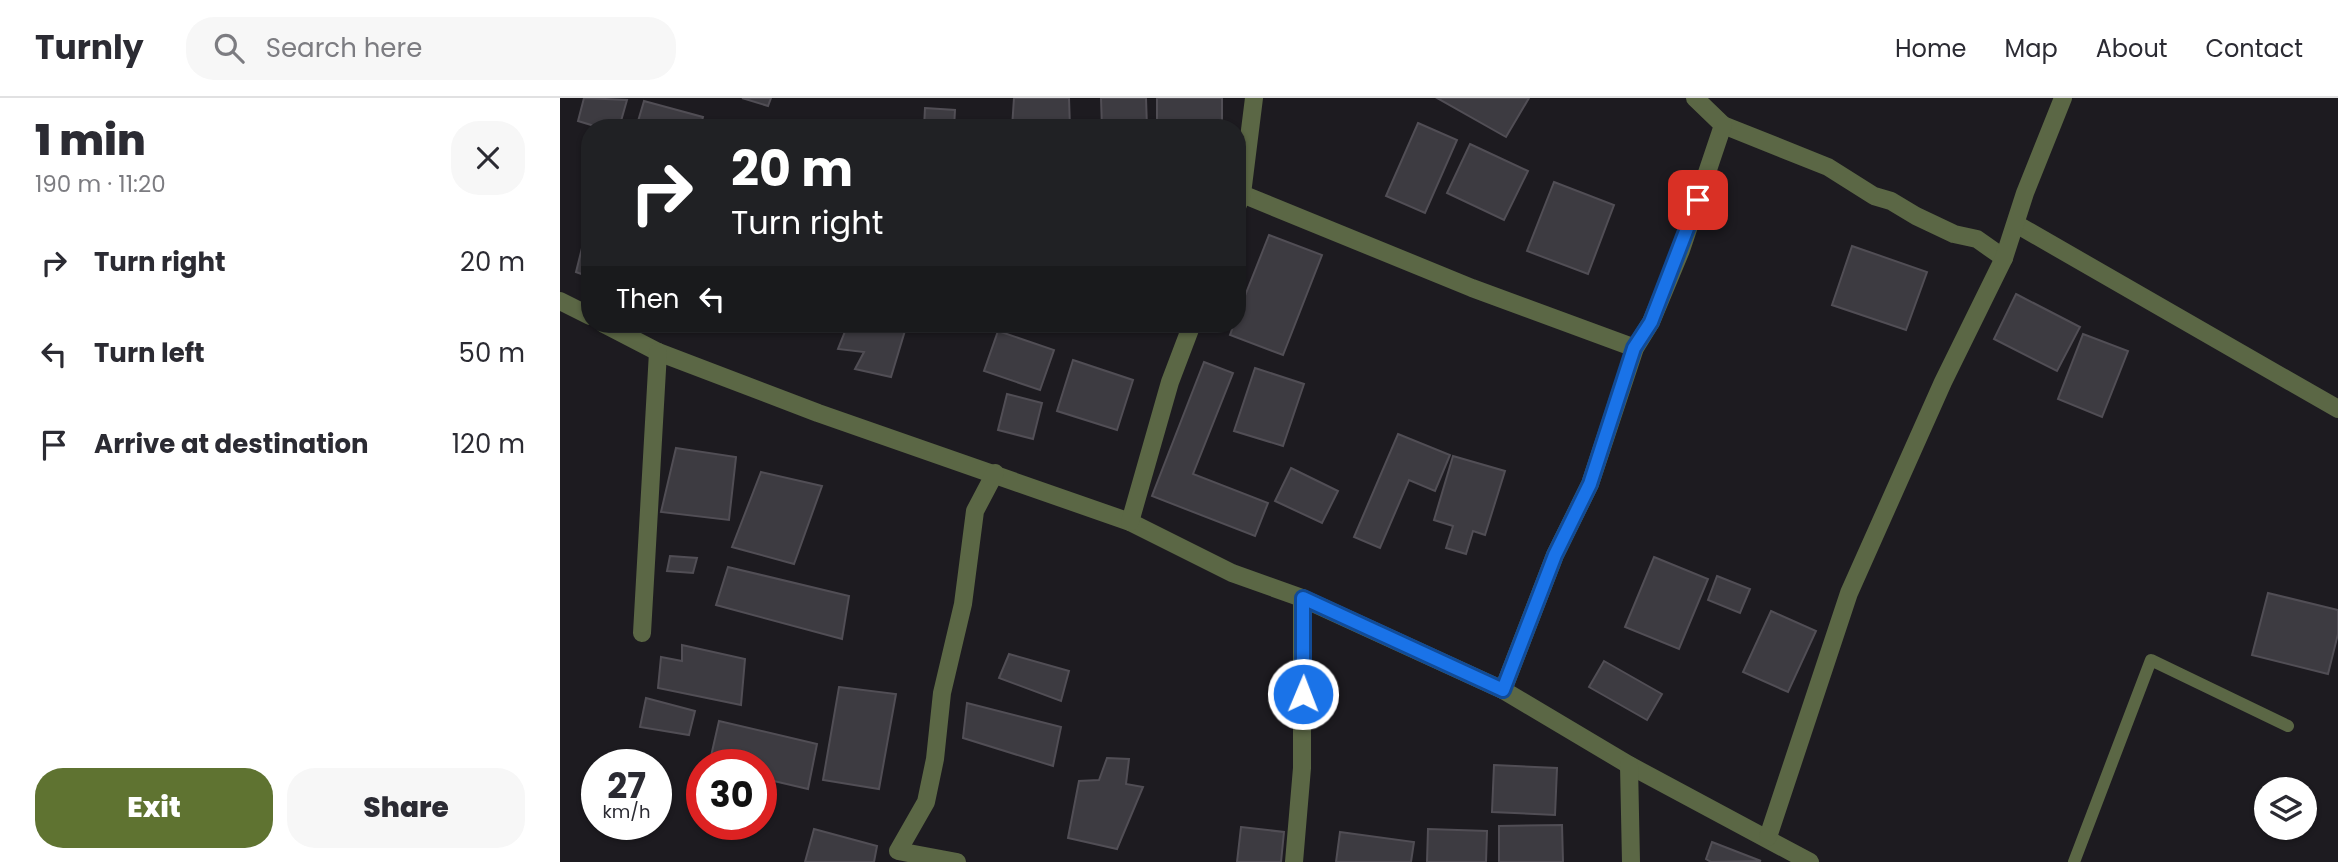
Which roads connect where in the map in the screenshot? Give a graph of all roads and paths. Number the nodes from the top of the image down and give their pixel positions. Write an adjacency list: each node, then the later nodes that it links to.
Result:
1 (1254, 98): 5 (street)
2 (1695, 98): 4 (street)
3 (2063, 98): 7 (street)
4 (1723, 125): 8 (street); 13 (street)
5 (1246, 156)
6 (1246, 202): 13 (street)
7 (2016, 224): 8 (street); 15 (street)
8 (2004, 258): 23 (street)
9 (560, 301): 10 (street)
10 (581, 312)
11 (621, 333): 14 (street)
12 (1189, 333): 17 (street)
13 (1634, 348): 20 (street)
14 (658, 352): 16 (street); 19 (street)
15 (2338, 409)
16 (995, 474): 17 (street); 24 (street)
17 (1130, 522): 18 (street)
18 (1303, 598): 20 (street); 26 (street)
19 (642, 633)
20 (1503, 690): 22 (street)
21 (2288, 726): 29 (lane)
22 (1629, 765): 23 (street); 27 (street)
23 (1768, 837): 28 (street)
24 (895, 857): 25 (street)
25 (957, 862)
26 (1294, 862)
27 (1631, 862)
28 (1810, 862)
29 (2074, 862)

